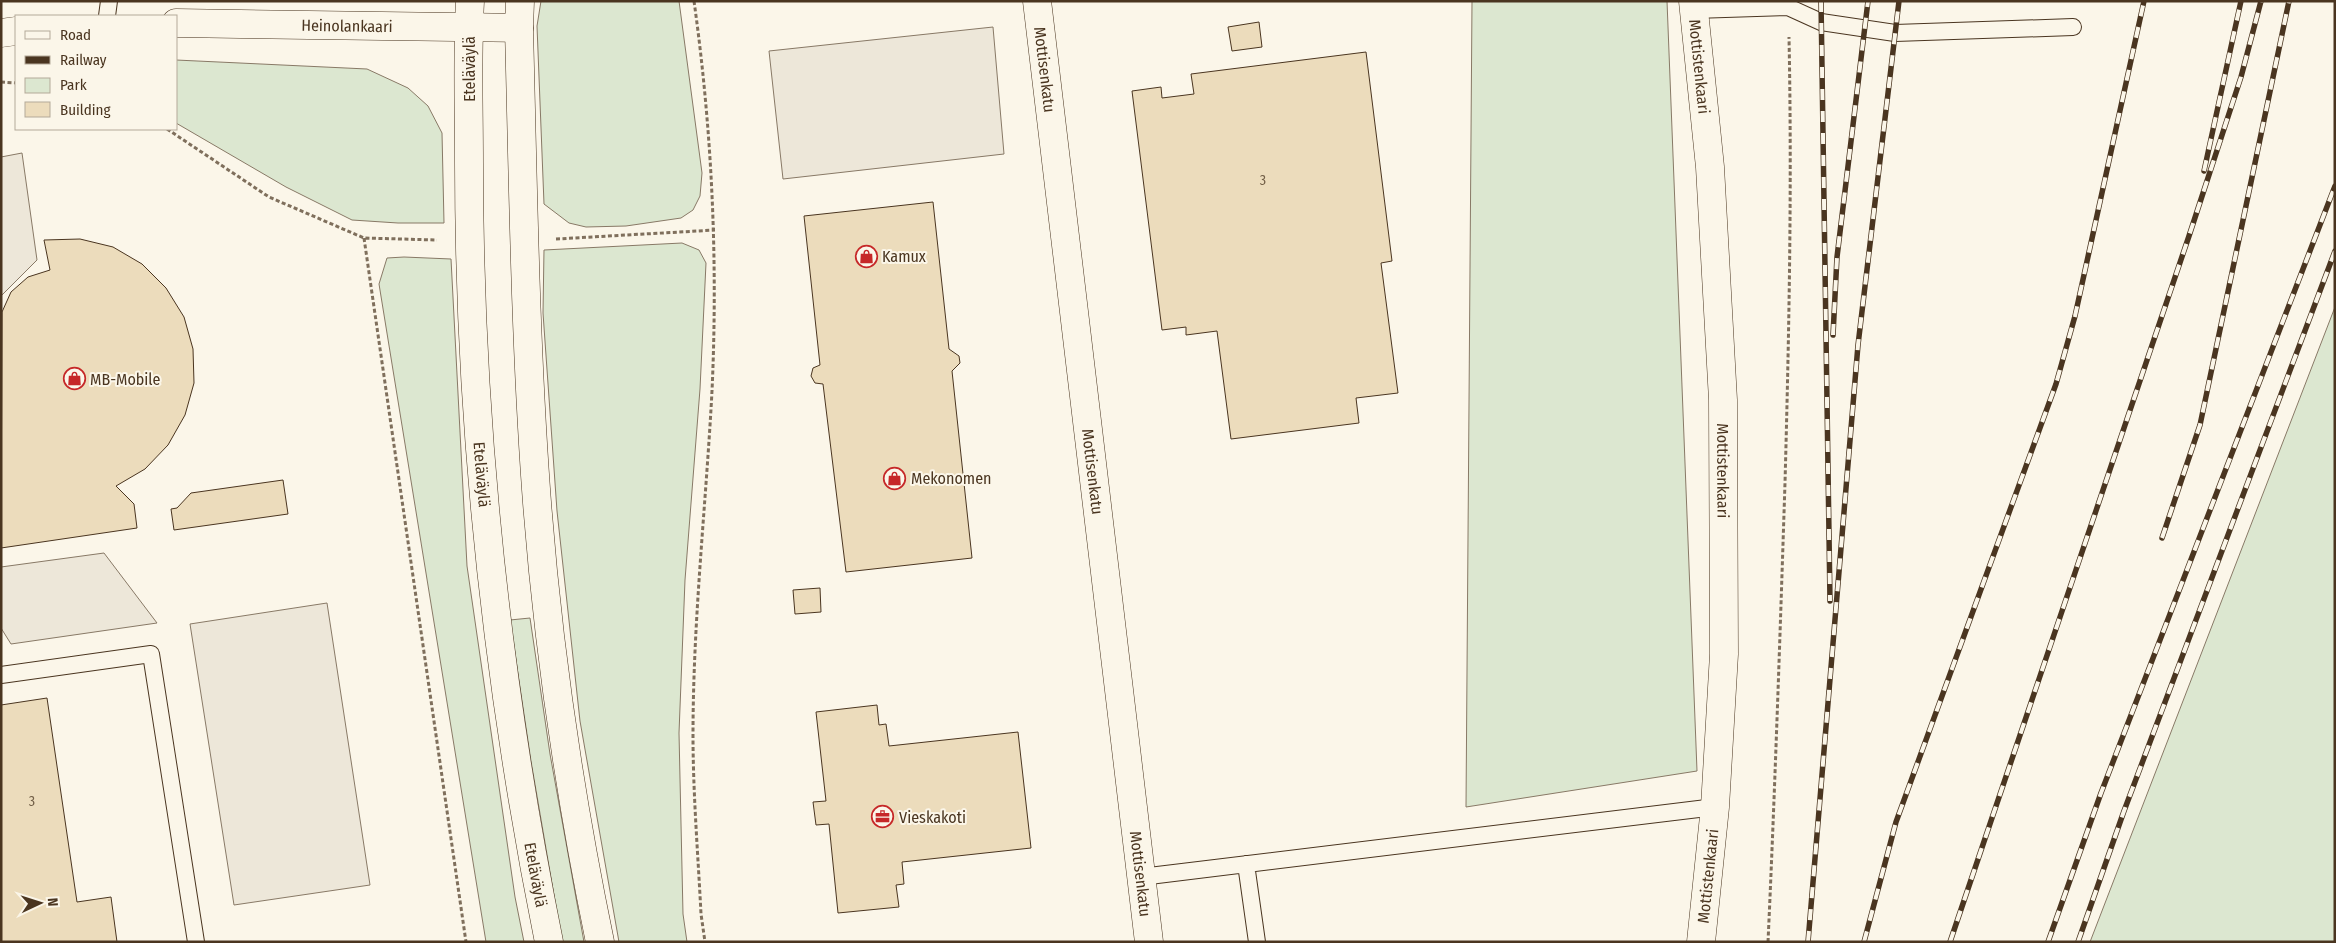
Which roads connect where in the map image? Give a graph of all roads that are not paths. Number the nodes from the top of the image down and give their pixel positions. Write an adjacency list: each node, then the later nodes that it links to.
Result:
1 (109, 1): 6 (lane)
2 (1037, 1): 14 (main road, Mottisenkatu)
3 (1693, 6): 8 (lane); 12 (main road, Mottistenkaari)
4 (470, 14): 5 (main road, Heinolankaari); 7 (main road, Heinolankaari); 16 (main road, Eteläväylä)
5 (519, 14): 17 (main road)
6 (107, 15)
7 (178, 24)
8 (2073, 27)
9 (15, 31): 10 (main road)
10 (1, 33)
11 (1, 675): 15 (lane)
12 (1715, 807): 13 (lane); 20 (main road, Mottistenkaari)
13 (1246, 864): 14 (lane); 19 (lane)
14 (1141, 877): 18 (main road, Mottisenkatu)
15 (196, 942)
16 (549, 942)
17 (600, 942)
18 (1149, 942)
19 (1257, 942)
20 (1701, 942)

